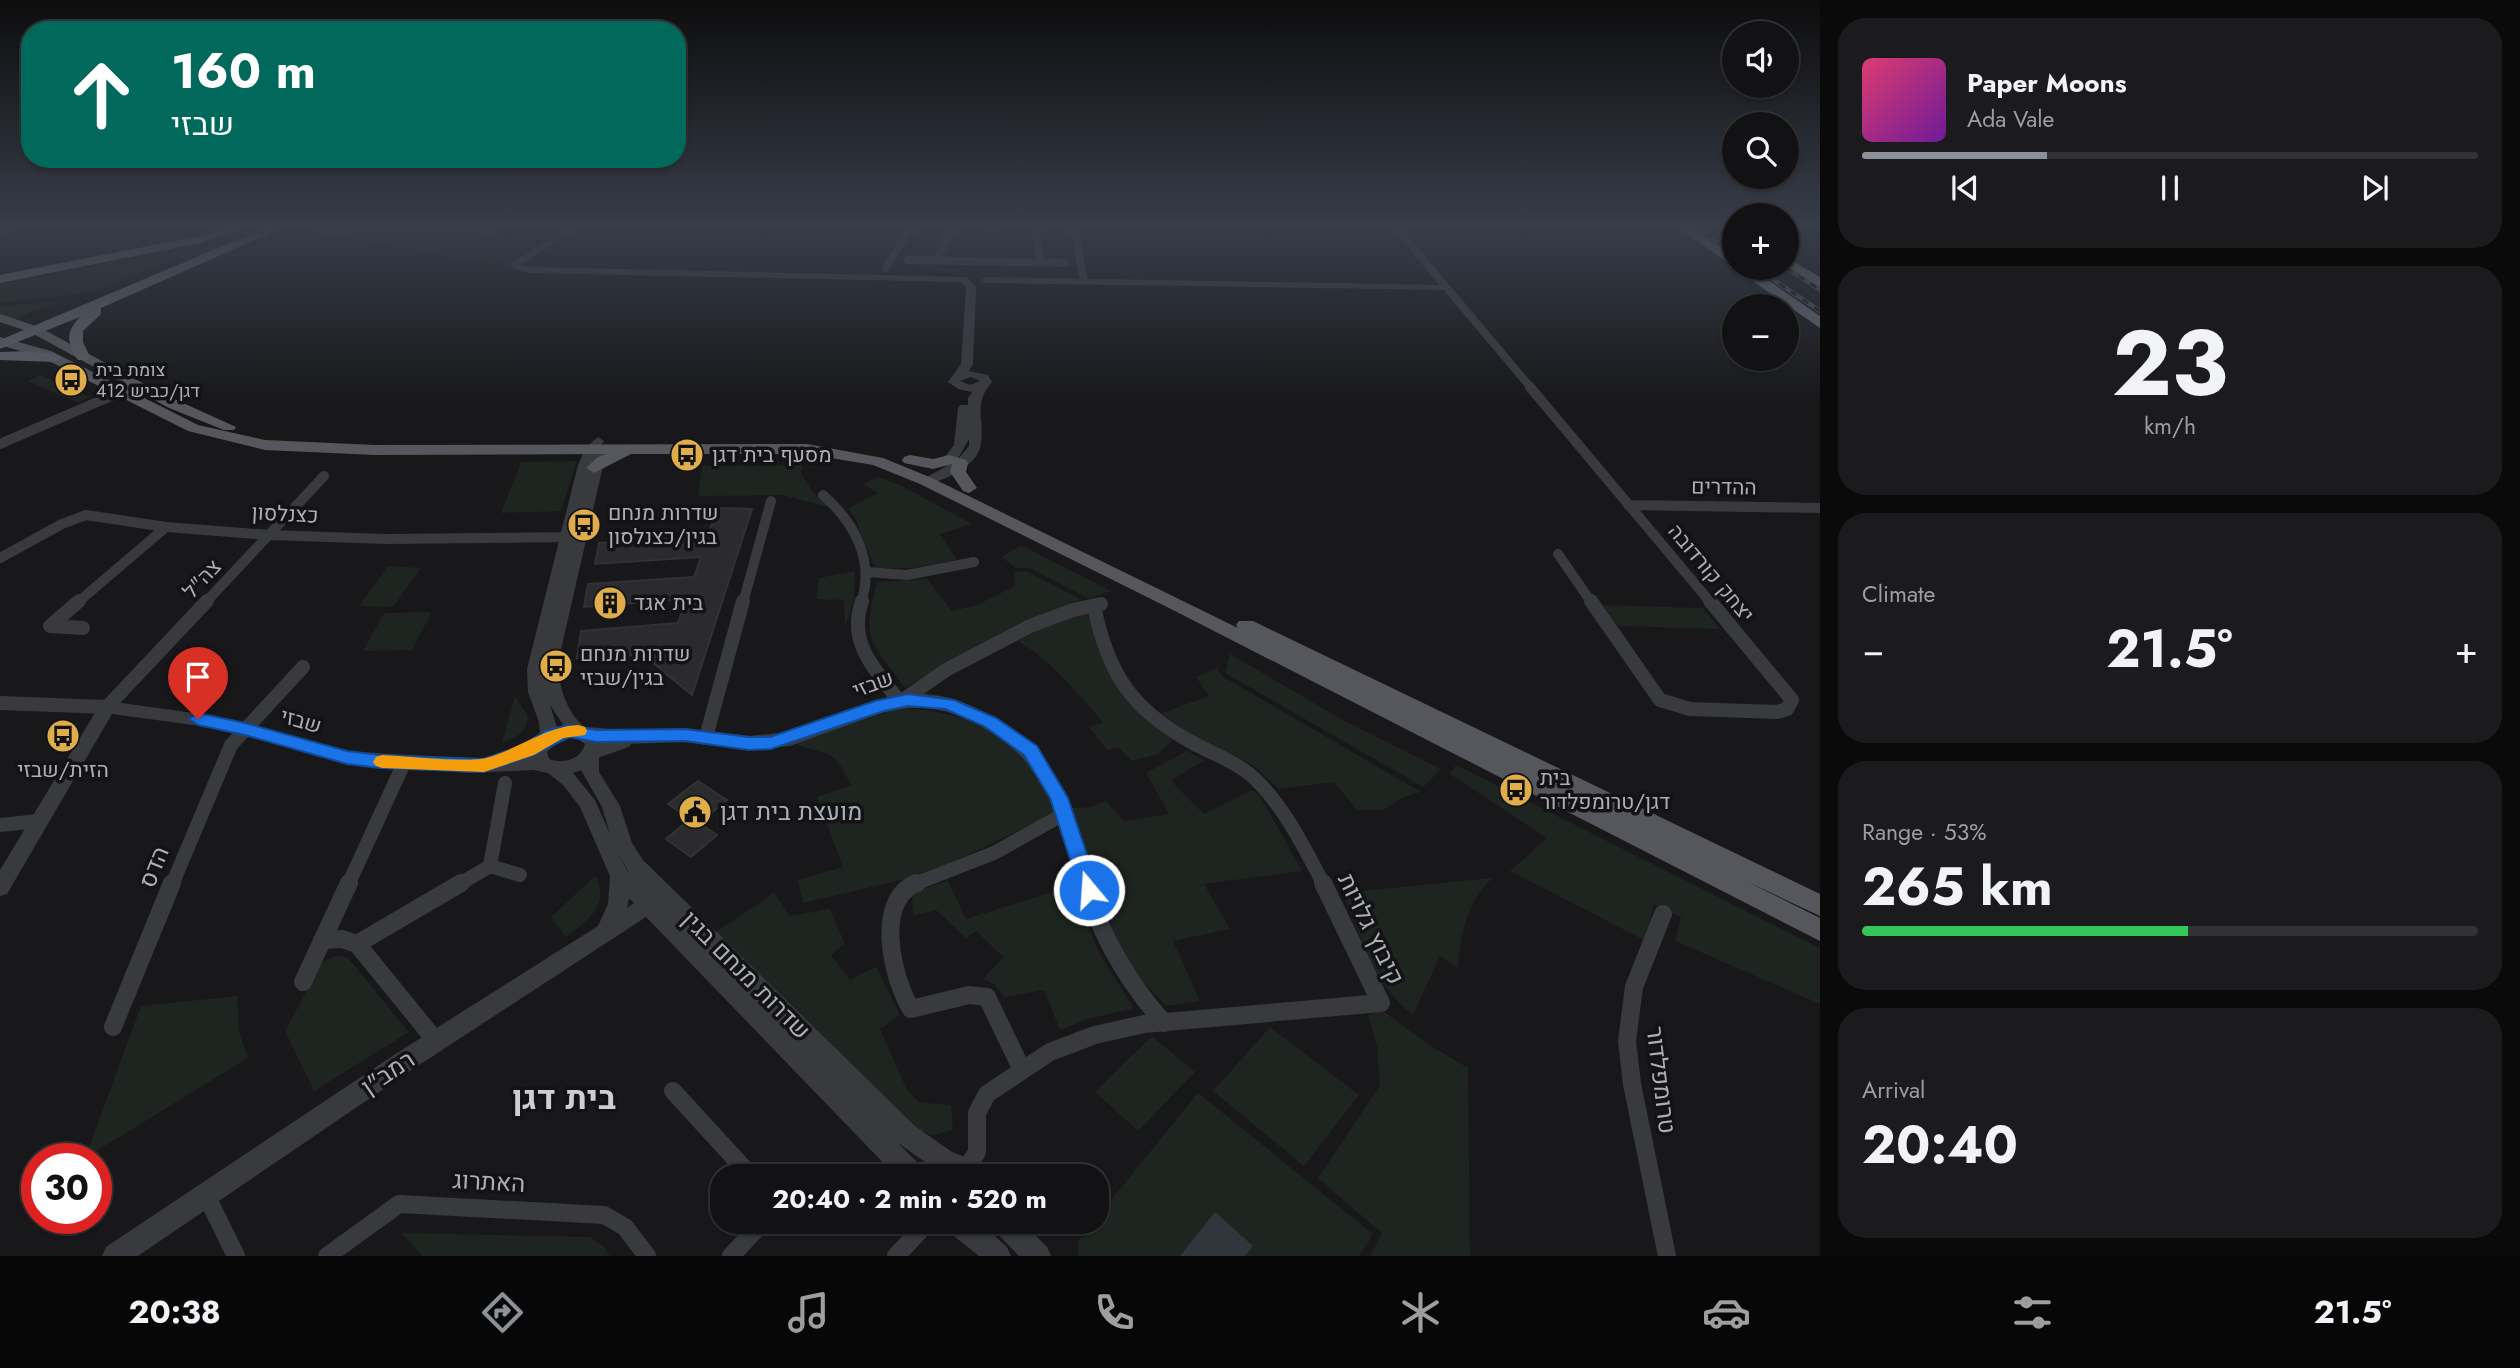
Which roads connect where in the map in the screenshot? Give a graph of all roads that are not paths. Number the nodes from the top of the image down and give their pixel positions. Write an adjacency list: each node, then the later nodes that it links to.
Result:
1 (126, 285): 12 (highway)
2 (147, 285): 9 (highway)
3 (970, 285): 15 (street)
4 (980, 285): 16 (street)
5 (1293, 285): 8 (street)
6 (1444, 285): 8 (street, יצחק קורדובה)
7 (1765, 285): 11 (highway)
8 (1447, 288): 25 (street, יצחק קורדובה)
9 (125, 293): 12 (highway); 14 (highway)
10 (0, 318): 12 (main road)
11 (1820, 323)
12 (29, 328): 13 (highway); 14 (main road)
13 (2, 340): 18 (main road)
14 (83, 357): 17 (main road)
15 (959, 381): 16 (street); 21 (street)
16 (983, 382): 21 (street)
17 (137, 385): 18 (street); 20 (main road)
18 (120, 392): 19 (street); 20 (main road)
19 (0, 444)
20 (594, 454): 21 (main road); 21 (main road); 29 (street, שדרות מנחם בגין)
21 (942, 470): 56 (main road); 58 (main road)
22 (324, 476): 28 (street, צה"ל)
23 (823, 495): 33 (street)
24 (771, 501): 41 (street)
25 (1628, 505): 26 (street, ההדרים); 30 (street, יצחק קורדובה)
26 (1820, 508)
27 (166, 527): 28 (street, כצנלסון); 31 (street, כצנלסון); 35 (street)
28 (270, 535): 29 (street, כצנלסון); 39 (street, צה"ל)
29 (572, 537): 42 (street, שדרות מנחם בגין); 43 (street, שדרות מנחם בגין)
30 (1558, 554)
31 (0, 558)
32 (974, 562): 33 (street)
33 (867, 572): 38 (street)
34 (1098, 605): 38 (street, שבזי); 63 (street, קיבוץ גלויות)
35 (83, 628)
36 (303, 667): 40 (street, הדס)
37 (0, 702): 39 (street)
38 (900, 702): 41 (street, שבזי); 48 (street)
39 (107, 707): 40 (street, שבזי); 49 (street)
40 (245, 729): 44 (street, שבזי); 64 (street, הדס)
41 (706, 737): 43 (street, שבזי)
42 (547, 739): 43 (street); 45 (street, שבזי); 46 (street)
43 (586, 743): 46 (street); 55 (street, שדרות מנחם בגין)
44 (404, 763): 45 (street, שבזי); 60 (street)
45 (484, 765): 46 (street, שבזי)
46 (552, 768): 53 (street, שדרות מנחם בגין)
47 (505, 783): 51 (street)
48 (1064, 814): 63 (street); 66 (street)
49 (39, 821): 50 (street); 54 (street)
50 (0, 825)
51 (490, 866): 52 (street); 61 (street)
52 (520, 875)
53 (620, 876): 55 (street, שדרות מנחם בגין); 59 (street)
54 (0, 888)
55 (657, 900): 59 (street, רמב"ן); 69 (street, שדרות מנחם בגין); 70 (street, שדרות מנחם בגין)
56 (1820, 906)
57 (1663, 914): 85 (street, טרומפלדור)
58 (1820, 930)
59 (604, 935): 65 (street, רמב"ן)
60 (322, 940): 61 (street); 62 (street)
61 (357, 944): 65 (street)
62 (303, 982)
63 (1164, 1023): 66 (street, קיבוץ גלויות)
64 (113, 1027)
65 (436, 1041): 72 (street, רמב"ן)
66 (1022, 1070): 71 (street, קיבוץ גלויות)
67 (673, 1091): 68 (street)
68 (740, 1164)
69 (902, 1164)
70 (946, 1164)
71 (963, 1164)
72 (206, 1195): 77 (street, רמב"ן); 78 (street)
73 (752, 1234): 81 (street)
74 (917, 1234): 82 (street)
75 (974, 1234): 83 (street)
76 (1016, 1234): 84 (street)
77 (116, 1256)
78 (236, 1256)
79 (327, 1256): 80 (street, האתרוג)
80 (648, 1256)
81 (731, 1256)
82 (896, 1256)
83 (998, 1256)
84 (1038, 1256)
85 (1667, 1256)

